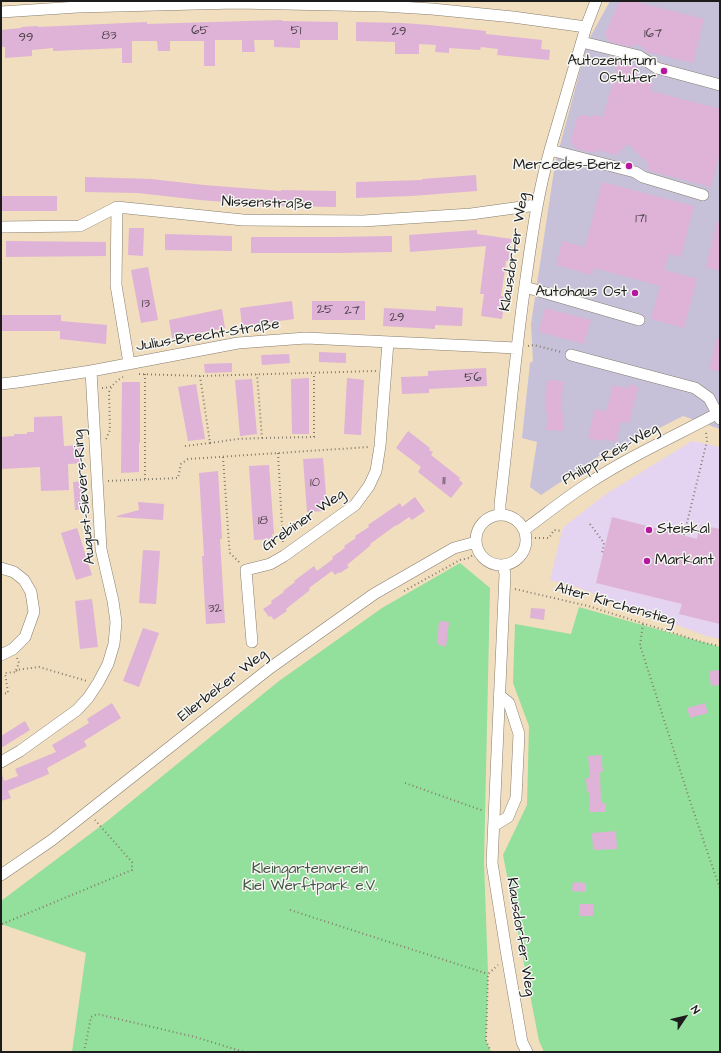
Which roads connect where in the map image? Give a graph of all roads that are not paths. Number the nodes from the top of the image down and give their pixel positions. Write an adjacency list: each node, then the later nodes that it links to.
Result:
1 (596, 1): 3 (street, Klausdorfer Weg)
2 (1, 12): 3 (street)
3 (586, 27): 4 (street, Klausdorfer Weg)
4 (582, 42): 5 (street); 6 (street, Klausdorfer Weg)
5 (720, 85)
6 (550, 150): 7 (street); 8 (street, Klausdorfer Weg)
7 (703, 195)
8 (536, 205): 9 (street, Nissenstraße); 11 (street, Klausdorfer Weg)
9 (117, 207): 10 (street); 16 (street)
10 (1, 227)
11 (525, 286): 12 (street); 14 (street, Klausdorfer Weg)
12 (639, 320)
13 (388, 342): 14 (street, Julius-Brecht-Straße); 16 (street, Julius-Brecht-Straße); 25 (street, Grebiner Weg)
14 (516, 348): 20 (street, Klausdorfer Weg)
15 (571, 355): 19 (street, Philipp-Reis-Weg)
16 (129, 363): 17 (street, Julius-Brecht-Straße)
17 (91, 371): 18 (street, Julius-Brecht-Straße); 28 (street, August-Sievers-Ring)
18 (1, 384)
19 (719, 415): 21 (street, Philipp-Reis-Weg)
20 (500, 515): 21 (street); 22 (street)
21 (525, 534): 23 (street)
22 (477, 547): 23 (street); 30 (street, Ellerbeker Weg)
23 (503, 565): 27 (street, Klausdorfer Weg)
24 (1, 568): 26 (street)
25 (252, 642)
26 (1, 655)
27 (499, 695): 29 (street, Klausdorfer Weg); 29 (street)
28 (1, 762)
29 (495, 820): 31 (street, Klausdorfer Weg)
30 (1, 875)
31 (527, 1052)

